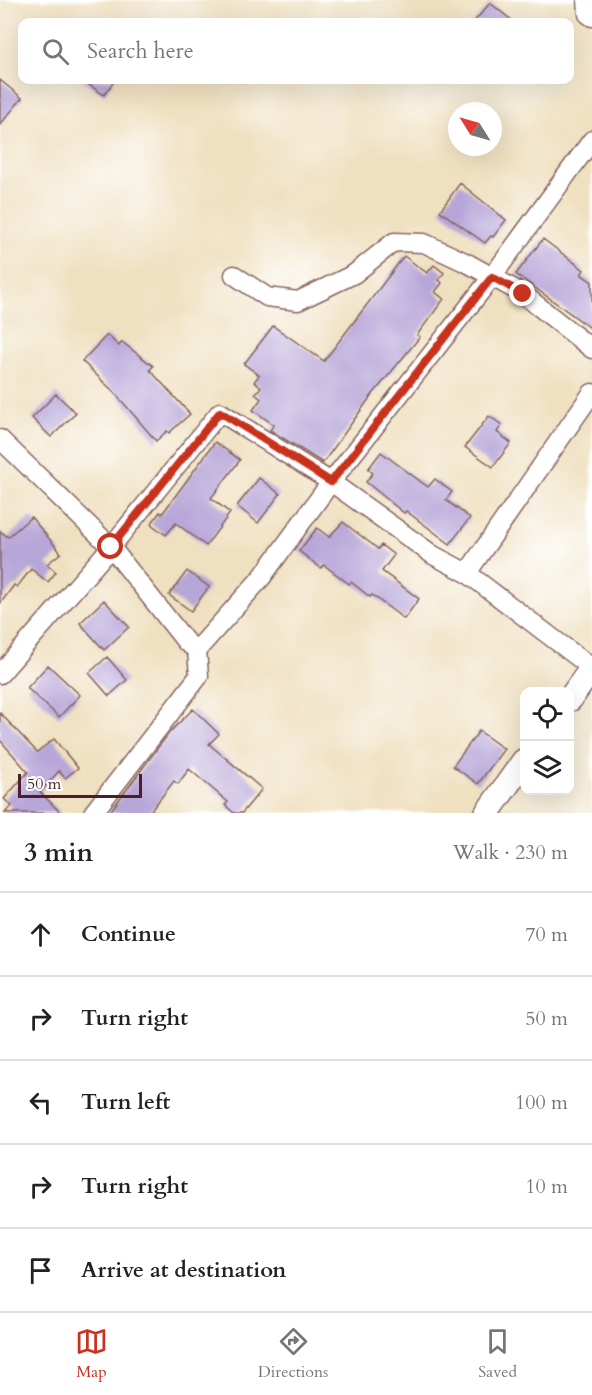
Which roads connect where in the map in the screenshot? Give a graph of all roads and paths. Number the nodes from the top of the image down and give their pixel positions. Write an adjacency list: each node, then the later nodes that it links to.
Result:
1 (587, 0): 2 (street)
2 (592, 17)
3 (592, 140): 5 (street)
4 (234, 275): 5 (street)
5 (492, 277): 6 (street); 9 (street)
6 (592, 349)
7 (592, 393): 11 (street)
8 (0, 439): 10 (street)
9 (331, 482): 10 (street); 11 (street); 12 (street)
10 (111, 547): 12 (street); 14 (street)
11 (466, 573): 13 (street)
12 (197, 650): 17 (street)
13 (592, 668): 15 (main road)
14 (0, 674)
15 (574, 693)
16 (520, 768): 18 (main road)
17 (93, 813)
18 (487, 813)

